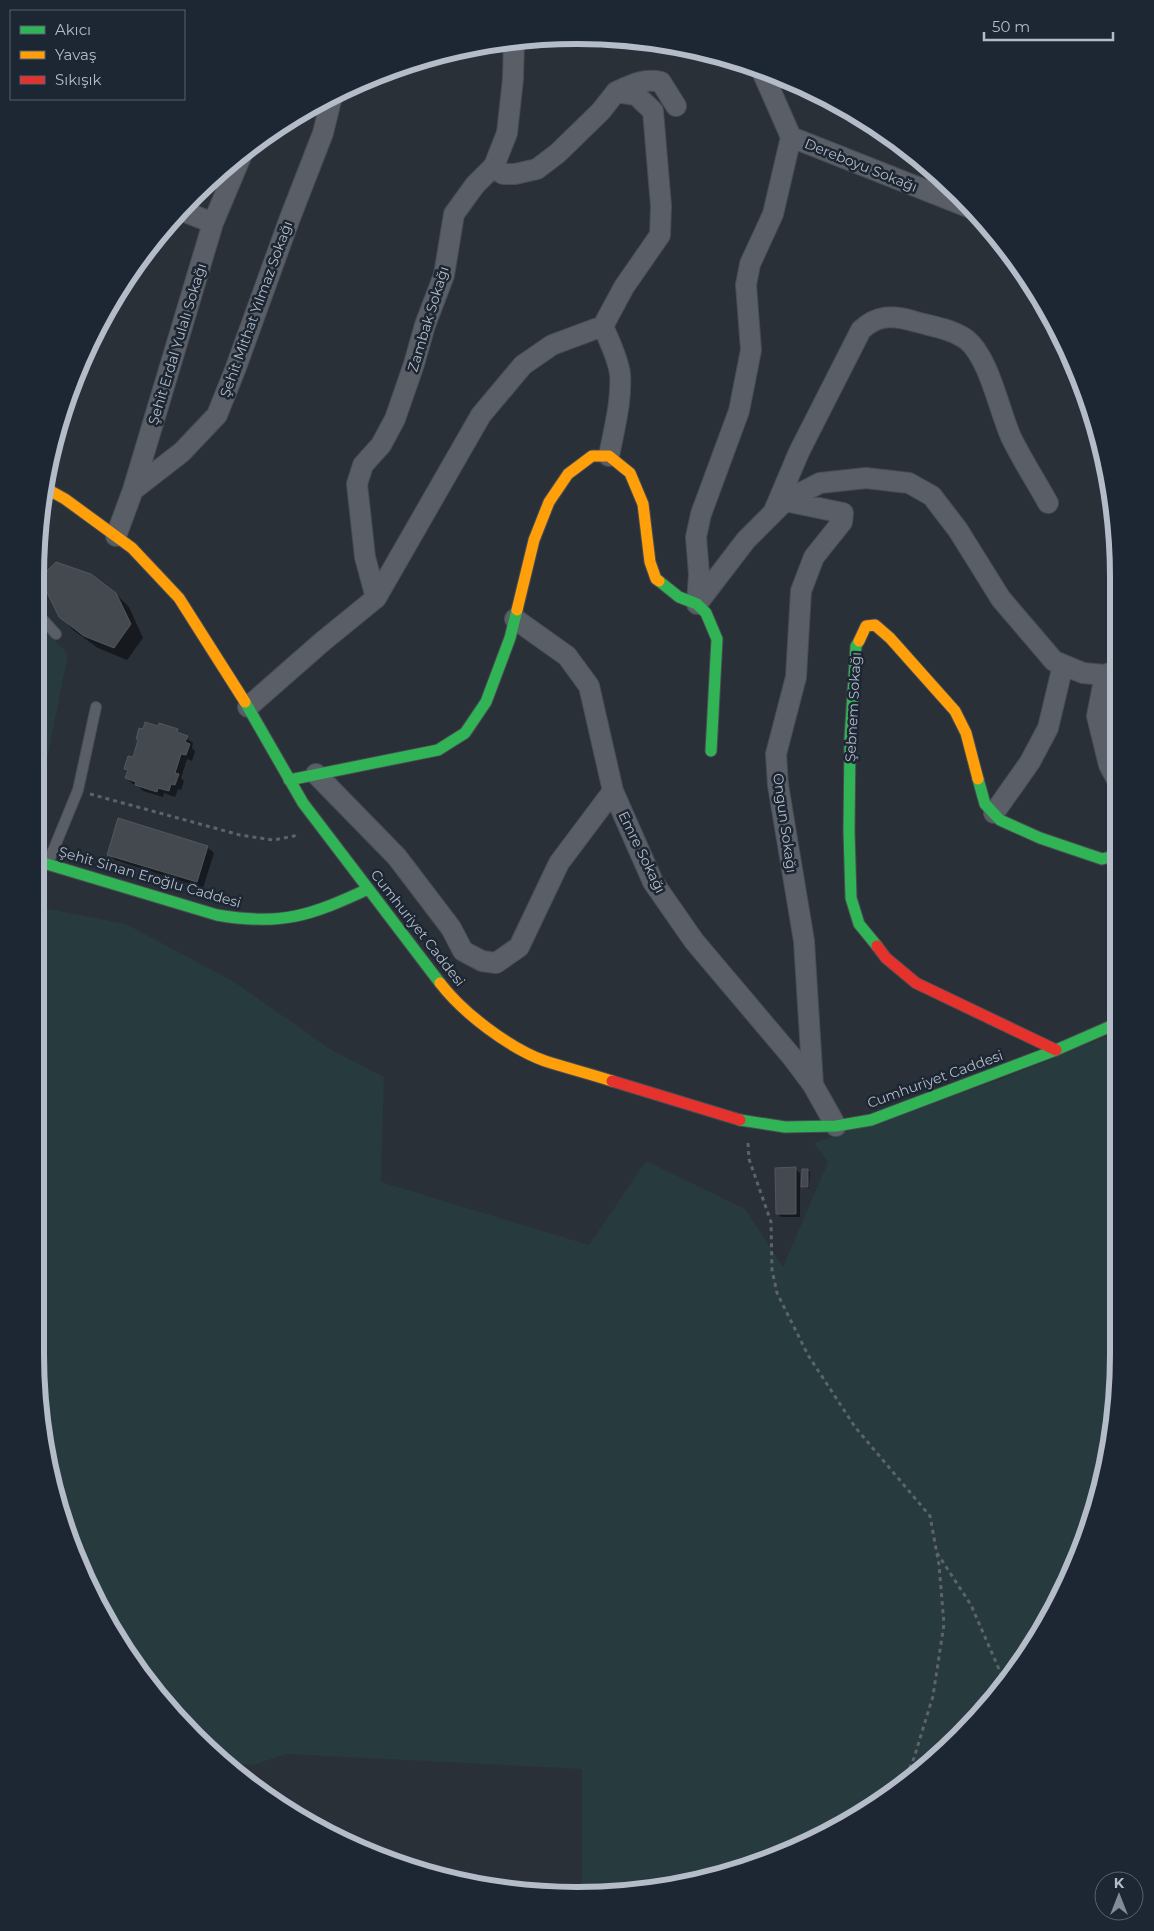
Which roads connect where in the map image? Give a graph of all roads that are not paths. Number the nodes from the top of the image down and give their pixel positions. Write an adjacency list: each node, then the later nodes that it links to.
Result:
1 (514, 47): 8 (street, Zambak Sokağı)
2 (765, 78): 6 (street, Dereboyu Sokağı)
3 (616, 92): 5 (street); 8 (street); 12 (street)
4 (330, 105): 14 (street, Şehit Mithat Yılmaz Sokağı)
5 (676, 106)
6 (791, 137): 9 (street, Dereboyu Sokağı); 20 (street)
7 (237, 166): 11 (street, Şehit Erdal Yulalı Sokağı)
8 (494, 166): 19 (street, Zambak Sokağı)
9 (956, 202)
10 (188, 213): 11 (street)
11 (213, 223): 14 (street, Şehit Erdal Yulalı Sokağı)
12 (603, 326): 13 (street); 19 (street)
13 (608, 456): 20 (street); 21 (street)
14 (133, 490): 18 (street, Şehit Erdal Yulalı Sokağı)
15 (51, 491): 18 (street, Cumhuriyet Caddesi)
16 (1048, 503): 17 (street)
17 (779, 507): 20 (street); 24 (street); 41 (street, Ongun Sokağı)
18 (116, 536): 28 (street, Cumhuriyet Caddesi)
19 (376, 598): 28 (street)
20 (697, 604): 29 (street)
21 (515, 619): 31 (street); 33 (street, Emre Sokağı)
22 (44, 621): 23 (lane)
23 (56, 634)
24 (1063, 665): 25 (street); 34 (street)
25 (1110, 672)
26 (1110, 678): 30 (street)
27 (96, 707): 36 (lane)
28 (248, 707): 32 (street, Cumhuriyet Caddesi)
29 (711, 751)
30 (1110, 764)
31 (316, 774): 32 (street); 33 (street)
32 (289, 780): 38 (street, Cumhuriyet Caddesi)
33 (613, 791): 41 (street, Emre Sokağı)
34 (994, 813): 35 (street, Şebnem Sokağı); 40 (street, Şebnem Sokağı)
35 (1110, 856)
36 (44, 860)
37 (44, 862): 38 (street, Şehit Sinan Eroğlu Caddesi)
38 (368, 889): 42 (street, Cumhuriyet Caddesi)
39 (1110, 1026): 40 (street, Cumhuriyet Caddesi)
40 (1056, 1050): 42 (street, Cumhuriyet Caddesi)
41 (813, 1086): 42 (street, Emre Sokağı)
42 (836, 1126)

